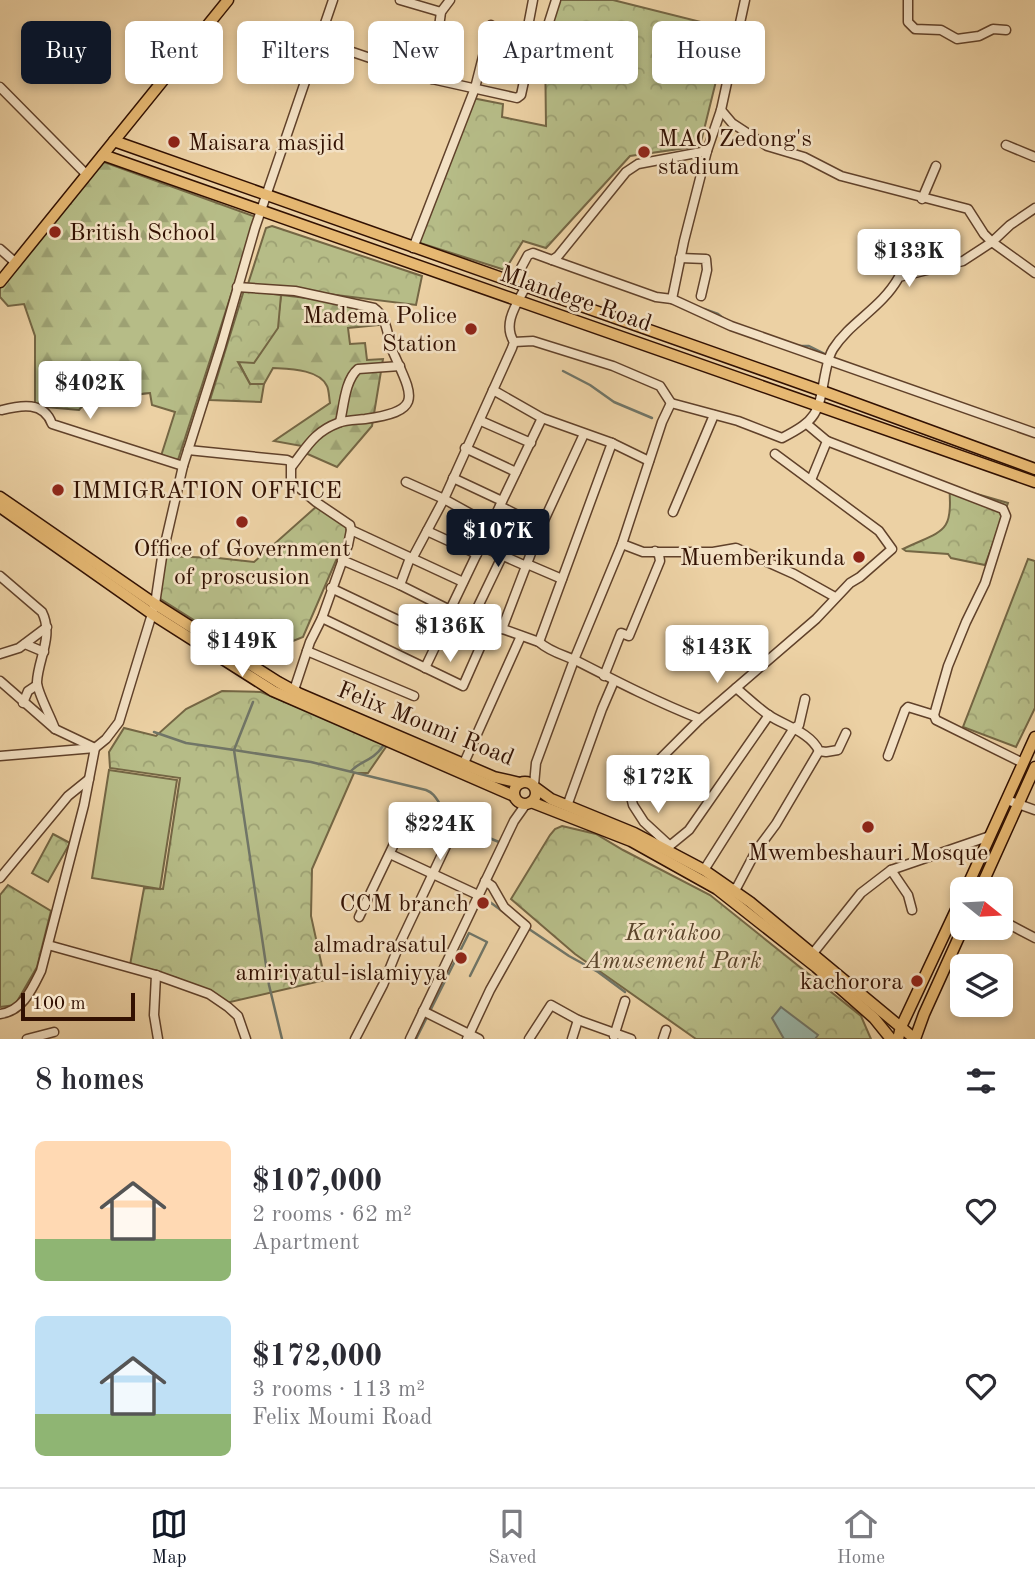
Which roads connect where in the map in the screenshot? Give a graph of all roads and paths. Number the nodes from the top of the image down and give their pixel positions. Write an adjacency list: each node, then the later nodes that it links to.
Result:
1 (229, 0): 22 (main road)
2 (334, 0): 10 (street)
3 (400, 0): 9 (street)
4 (450, 0): 9 (street)
5 (533, 0): 12 (street)
6 (556, 0): 13 (street)
7 (745, 0): 21 (street)
8 (908, 0): 14 (street)
9 (441, 12): 11 (street)
10 (327, 21)
11 (440, 21)
12 (529, 21)
13 (549, 21)
14 (1006, 30)
15 (478, 76): 20 (street)
16 (305, 84): 29 (street)
17 (456, 84): 20 (street)
18 (523, 84): 20 (street)
19 (0, 87): 28 (street)
20 (475, 88): 34 (street)
21 (721, 110): 24 (street); 30 (street)
22 (114, 141): 25 (main road); 29 (main road, Mlandege Road)
23 (1006, 145): 26 (street)
24 (706, 151): 36 (street); 37 (street)
25 (103, 155): 28 (main road); 32 (main road, Mlandege Road)
26 (1035, 157)
27 (936, 166): 30 (street)
28 (87, 174): 38 (main road)
29 (266, 195): 32 (street); 34 (main road, Mlandege Road)
30 (922, 199): 33 (street)
31 (1035, 208): 33 (street)
32 (261, 210): 41 (main road, Mlandege Road); 45 (street)
33 (992, 242): 40 (street); 55 (street)
34 (413, 248): 39 (main road, Mlandege Road)
35 (0, 249): 38 (street)
36 (680, 258): 46 (street); 47 (street)
37 (552, 260): 42 (street); 47 (street)
38 (16, 263): 43 (main road)
39 (468, 266): 41 (main road); 42 (main road, Mlandege Road)
40 (1035, 273)
41 (463, 281): 48 (main road, Mlandege Road)
42 (514, 281): 44 (main road, Mlandege Road)
43 (0, 282)
44 (526, 286): 48 (street); 49 (main road, Mlandege Road)
45 (237, 287): 56 (street); 75 (street)
46 (701, 296)
47 (672, 299): 55 (street)
48 (519, 300): 50 (main road, Mlandege Road); 53 (street)
49 (567, 300): 50 (main road); 51 (main road, Mlandege Road)
50 (561, 315): 52 (main road, Mlandege Road)
51 (618, 318): 52 (main road); 54 (main road, Mlandege Road)
52 (613, 333): 57 (main road, Mlandege Road)
53 (514, 342): 58 (street); 60 (street)
54 (717, 354): 57 (main road); 59 (main road, Mlandege Road)
55 (828, 359): 59 (street); 68 (street)
56 (400, 366): 66 (street); 66 (street)
57 (713, 368): 61 (main road, Mlandege Road)
58 (494, 390): 64 (street); 65 (street)
59 (822, 391): 61 (street); 74 (main road, Mlandege Road)
60 (671, 403): 63 (street); 77 (street)
61 (819, 405): 67 (street); 74 (main road, Mlandege Road)
62 (2, 410): 78 (street)
63 (714, 415): 67 (street); 90 (street)
64 (542, 418): 69 (street); 71 (street)
65 (481, 421): 71 (street); 73 (street)
66 (340, 422): 79 (street)
67 (808, 425): 70 (street)
68 (1035, 433)
69 (584, 434): 72 (street); 93 (street)
70 (827, 441): 83 (street); 137 (street)
71 (531, 443): 81 (street)
72 (612, 443): 77 (street); 105 (street)
73 (465, 448): 81 (street); 82 (street)
74 (959, 449): 80 (main road, Mlandege Road); 85 (main road, Mlandege Road)
75 (188, 450): 78 (street); 79 (street)
76 (775, 454): 83 (street)
77 (649, 461): 97 (street)
78 (183, 466): 110 (street)
79 (292, 466): 94 (street)
80 (1035, 469)
81 (516, 472): 88 (street)
82 (453, 478): 87 (street); 88 (street)
83 (811, 480): 109 (street)
84 (406, 482): 87 (street)
85 (1035, 482)
86 (0, 497): 96 (main road, Felix Moumi Road)
87 (444, 499): 92 (street); 95 (street)
88 (501, 503): 91 (street); 92 (street)
89 (0, 507): 96 (main road, Felix Moumi Road)
90 (673, 512)
91 (521, 517): 93 (street); 100 (street)
92 (491, 525): 98 (street)
93 (541, 527): 103 (street)
94 (351, 530): 101 (street); 102 (street)
95 (427, 531): 98 (street); 101 (street)
96 (42, 532): 110 (main road, Felix Moumi Road)
97 (622, 544): 99 (street); 125 (street)
98 (479, 550): 100 (street); 106 (street)
99 (654, 551): 109 (street); 127 (street)
100 (502, 555): 103 (street); 114 (street)
101 (411, 558): 106 (street); 107 (street)
102 (342, 560): 107 (street); 108 (street)
103 (526, 565): 105 (street); 117 (street)
104 (0, 576): 116 (street)
105 (562, 579): 120 (street)
106 (463, 582): 111 (street)
107 (400, 585): 111 (street)
108 (331, 588): 113 (street); 119 (street)
109 (835, 597): 131 (street)
110 (153, 609): 132 (main road, Felix Moumi Road); 143 (street)
111 (450, 610): 112 (street)
112 (459, 614): 114 (street); 119 (street)
113 (322, 618): 122 (street); 126 (street)
114 (472, 619): 115 (street)
115 (490, 625): 117 (street); 126 (street)
116 (47, 627): 121 (street); 123 (street)
117 (502, 629): 118 (street)
118 (521, 636): 120 (street); 149 (street)
119 (438, 639): 126 (street)
120 (539, 642): 125 (street)
121 (25, 644): 123 (street); 124 (street)
122 (307, 651): 132 (street); 133 (street)
123 (44, 652): 130 (street)
124 (0, 654)
125 (574, 660): 127 (street); 152 (street)
126 (425, 668)
127 (604, 676): 129 (street)
128 (0, 681): 135 (street)
129 (614, 681): 138 (street); 156 (street)
130 (37, 685): 135 (street); 140 (street)
131 (736, 688): 136 (street); 138 (street)
132 (293, 695): 145 (main road, Felix Moumi Road)
133 (414, 696)
134 (805, 699): 139 (street)
135 (23, 703): 140 (street)
136 (769, 715): 139 (street); 161 (street)
137 (934, 715): 147 (street); 148 (street)
138 (700, 719): 161 (street)
139 (794, 728): 144 (street); 165 (street)
140 (55, 729): 143 (street)
141 (846, 733): 144 (street)
142 (1035, 737): 148 (main road)
143 (95, 748): 146 (street); 151 (street)
144 (819, 751): 170 (street)
145 (428, 753): 149 (main road, Felix Moumi Road); 154 (main road, Felix Moumi Road)
146 (0, 756)
147 (888, 756)
148 (1023, 763): 153 (main road)
149 (464, 764): 152 (main road, Felix Moumi Road)
150 (1035, 767): 155 (main road)
151 (89, 779): 168 (street); 178 (street)
152 (528, 784): 154 (main road); 154 (main road); 156 (main road, Felix Moumi Road)
153 (1007, 800): 155 (street); 160 (main road)
154 (522, 801): 165 (main road, Felix Moumi Road); 169 (street)
155 (1018, 804): 158 (street); 167 (main road)
156 (567, 806): 161 (main road, Felix Moumi Road)
157 (408, 808): 162 (street)
158 (1035, 810)
159 (454, 829): 164 (street)
160 (990, 836): 163 (street); 166 (main road)
161 (668, 847): 165 (main road, Felix Moumi Road)
162 (390, 854): 164 (street); 173 (street)
163 (891, 870): 172 (street); 179 (street)
164 (432, 874): 171 (street); 192 (street)
165 (708, 876): 170 (main road, Felix Moumi Road); 179 (main road, Felix Moumi Road)
166 (971, 877)
167 (985, 877)
168 (0, 878)
169 (485, 881): 171 (street); 188 (street)
170 (733, 890): 179 (main road, Felix Moumi Road)
171 (478, 895): 182 (street)
172 (912, 910)
173 (359, 917)
174 (950, 923): 185 (main road)
175 (1013, 926): 176 (street)
176 (1035, 938)
177 (958, 940): 200 (main road)
178 (48, 945): 180 (street); 183 (street)
179 (811, 957): 185 (main road, Felix Moumi Road); 198 (main road, Felix Moumi Road)
180 (156, 975): 190 (street); 191 (street)
181 (625, 1001): 187 (street)
182 (423, 1011): 188 (street); 193 (street)
183 (0, 1014)
184 (578, 1020): 187 (street); 195 (street); 196 (street)
185 (901, 1027): 199 (main road); 200 (main road, Felix Moumi Road)
186 (54, 1032): 189 (street)
187 (614, 1036): 197 (street)
188 (468, 1037): 194 (street)
189 (31, 1039)
190 (158, 1039)
191 (246, 1039)
192 (355, 1039)
193 (410, 1039)
194 (479, 1039)
195 (529, 1039)
196 (572, 1039)
197 (631, 1039)
198 (891, 1039)
199 (898, 1039)
200 (915, 1039)

